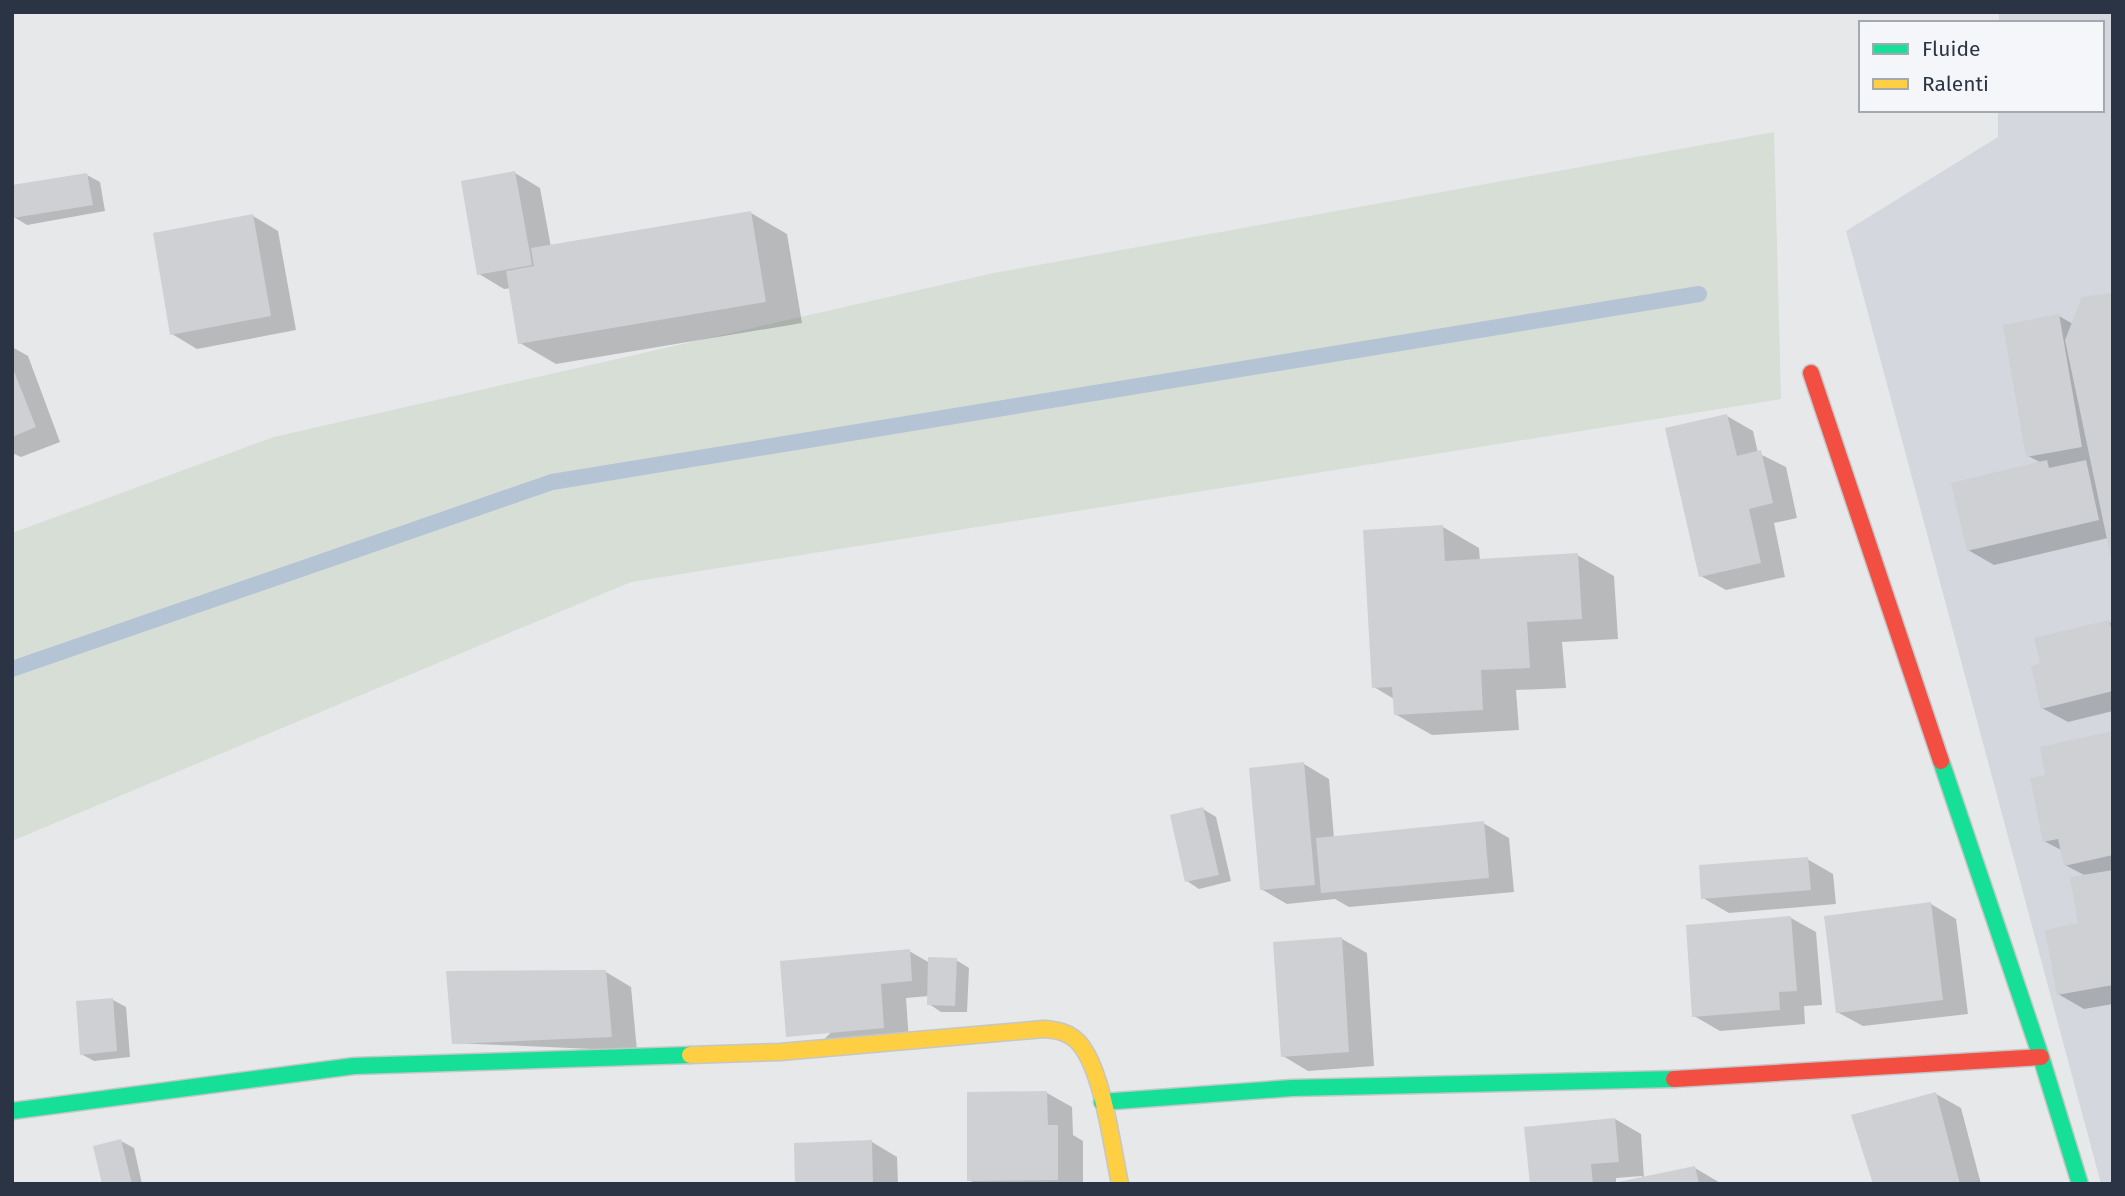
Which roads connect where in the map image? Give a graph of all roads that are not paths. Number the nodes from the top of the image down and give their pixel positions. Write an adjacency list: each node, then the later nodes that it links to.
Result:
1 (1811, 373): 2 (street)
2 (2041, 1057): 3 (street); 6 (street)
3 (1102, 1102): 4 (street); 5 (street)
4 (12, 1111)
5 (1120, 1184)
6 (2080, 1184)

